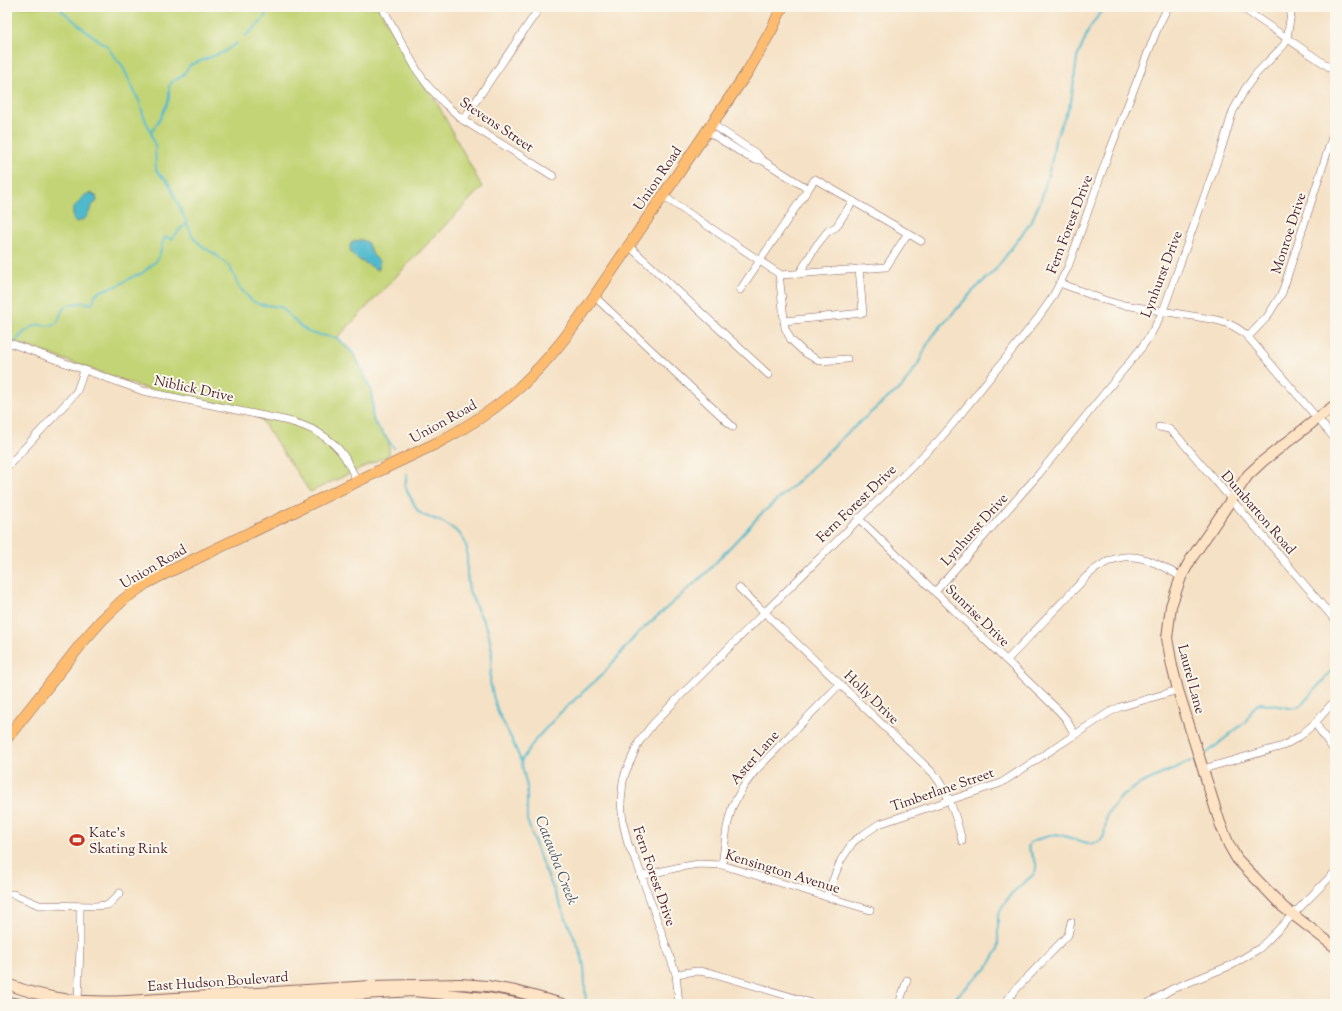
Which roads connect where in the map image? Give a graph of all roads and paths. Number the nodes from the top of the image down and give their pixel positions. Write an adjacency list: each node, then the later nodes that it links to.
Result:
1 (382, 7): 9 (street, Stevens Street)
2 (540, 7): 9 (street)
3 (782, 7): 10 (main road, Union Road)
4 (1168, 7): 23 (street, Fern Forest Drive)
5 (1241, 7): 7 (street)
6 (1292, 7): 7 (street)
7 (1288, 38): 8 (street); 26 (street, Lynhurst Drive)
8 (1335, 71)
9 (463, 120): 12 (street, Stevens Street)
10 (709, 127): 13 (street); 14 (main road, Union Road)
11 (1335, 128): 28 (street, Monroe Drive)
12 (553, 176)
13 (808, 189): 15 (street); 19 (street)
14 (663, 196): 18 (main road, Union Road); 19 (street)
15 (853, 201): 16 (street); 22 (street)
16 (908, 233): 17 (street); 20 (street)
17 (921, 241)
18 (629, 246): 25 (main road, Union Road); 32 (street)
19 (760, 261): 21 (street); 24 (street)
20 (859, 269): 22 (street); 27 (street)
21 (779, 274): 22 (street); 27 (street)
22 (798, 274)
23 (1060, 283): 26 (street); 41 (street, Fern Forest Drive)
24 (740, 290)
25 (595, 297): 35 (street); 39 (main road, Union Road)
26 (1163, 311): 28 (street); 44 (street, Lynhurst Drive)
27 (784, 320): 30 (street)
28 (1248, 338): 34 (street)
29 (7, 342): 31 (street, Niblick Drive)
30 (847, 359)
31 (84, 371): 38 (street); 39 (street, Niblick Drive)
32 (769, 375)
33 (1335, 406): 34 (main road, Laurel Lane)
34 (1318, 419): 37 (street); 40 (main road, Laurel Lane)
35 (733, 427)
36 (1158, 427): 40 (street, Dumbarton Road)
37 (1335, 439)
38 (7, 467)
39 (357, 481): 53 (main road, Union Road)
40 (1231, 500): 42 (main road, Laurel Lane); 46 (street, Dumbarton Road)
41 (858, 518): 44 (street, Sunrise Drive); 45 (street, Fern Forest Drive)
42 (1181, 577): 47 (street); 49 (main road, Laurel Lane)
43 (739, 588): 45 (street, Holly Drive)
44 (935, 592): 47 (street, Sunrise Drive)
45 (765, 612): 48 (street, Holly Drive); 60 (street, Fern Forest Drive)
46 (1335, 620)
47 (1007, 660): 52 (street, Sunrise Drive)
48 (840, 684): 56 (street, Holly Drive); 58 (street, Aster Lane)
49 (1178, 690): 52 (street, Timberlane Street); 55 (main road, Laurel Lane)
50 (1335, 700): 51 (street)
51 (1315, 722): 54 (street); 55 (street)
52 (1075, 735): 56 (street, Timberlane Street)
53 (7, 738)
54 (1335, 752)
55 (1204, 769): 66 (main road, Laurel Lane)
56 (949, 799): 57 (street, Holly Drive); 63 (street, Timberlane Street)
57 (962, 841)
58 (722, 864): 60 (street, Kensington Avenue); 63 (street, Kensington Avenue)
59 (1335, 872): 66 (street)
60 (641, 876): 69 (street, Fern Forest Drive)
61 (120, 893): 64 (street)
62 (7, 894): 64 (street)
63 (826, 897): 65 (street, Kensington Avenue)
64 (80, 906): 73 (street)
65 (870, 910)
66 (1293, 916): 68 (main road, Laurel Lane); 75 (street)
67 (1071, 922): 83 (street)
68 (1335, 947)
69 (676, 974): 80 (street, Fern Forest Drive); 81 (street)
70 (907, 980): 82 (street)
71 (7, 984): 73 (main road, East Hudson Boulevard)
72 (361, 990): 73 (main road, East Hudson Boulevard); 77 (main road, East Hudson Boulevard); 78 (main road, East Hudson Boulevard); 79 (main road, East Hudson Boulevard)
73 (78, 1001)
74 (7, 1002): 76 (main road)
75 (1151, 1003)
76 (19, 1004)
77 (201, 1004)
78 (520, 1004)
79 (562, 1004)
80 (679, 1004)
81 (815, 1004)
82 (899, 1004)
83 (1004, 1004)

